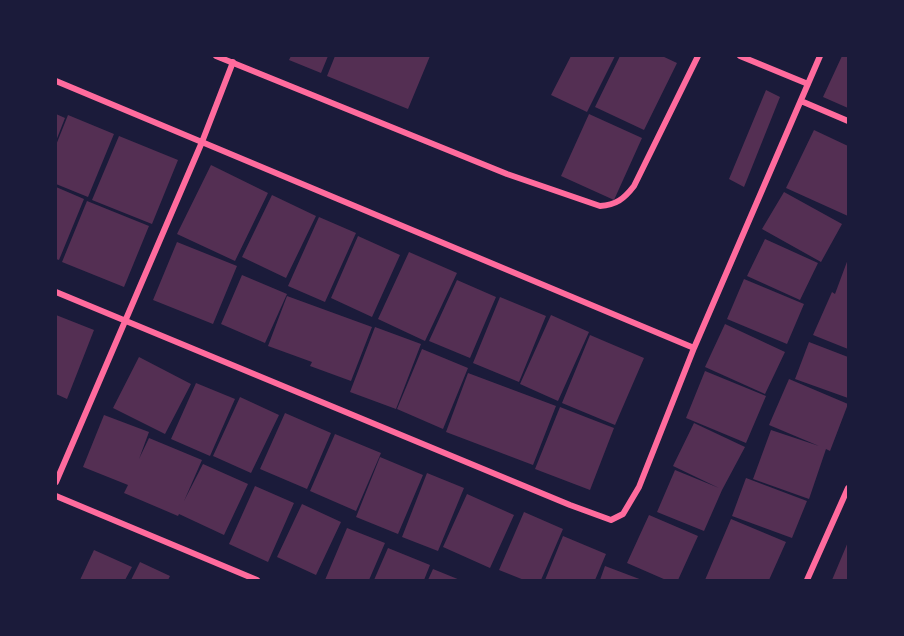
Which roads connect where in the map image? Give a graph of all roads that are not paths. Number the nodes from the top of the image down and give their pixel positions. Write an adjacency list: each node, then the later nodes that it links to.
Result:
1 (216, 56): 5 (street)
2 (698, 56): 5 (street)
3 (740, 56): 7 (street)
4 (820, 56): 7 (street)
5 (233, 62): 10 (street)
6 (56, 81): 10 (street)
7 (808, 84): 8 (street)
8 (801, 101): 9 (street); 13 (street)
9 (849, 121)
10 (202, 142): 12 (street); 13 (street)
11 (56, 292): 12 (street)
12 (123, 322): 13 (street); 14 (street)
13 (694, 348)
14 (56, 483)
15 (849, 488): 18 (street)
16 (56, 496): 17 (street)
17 (257, 580)
18 (807, 580)

